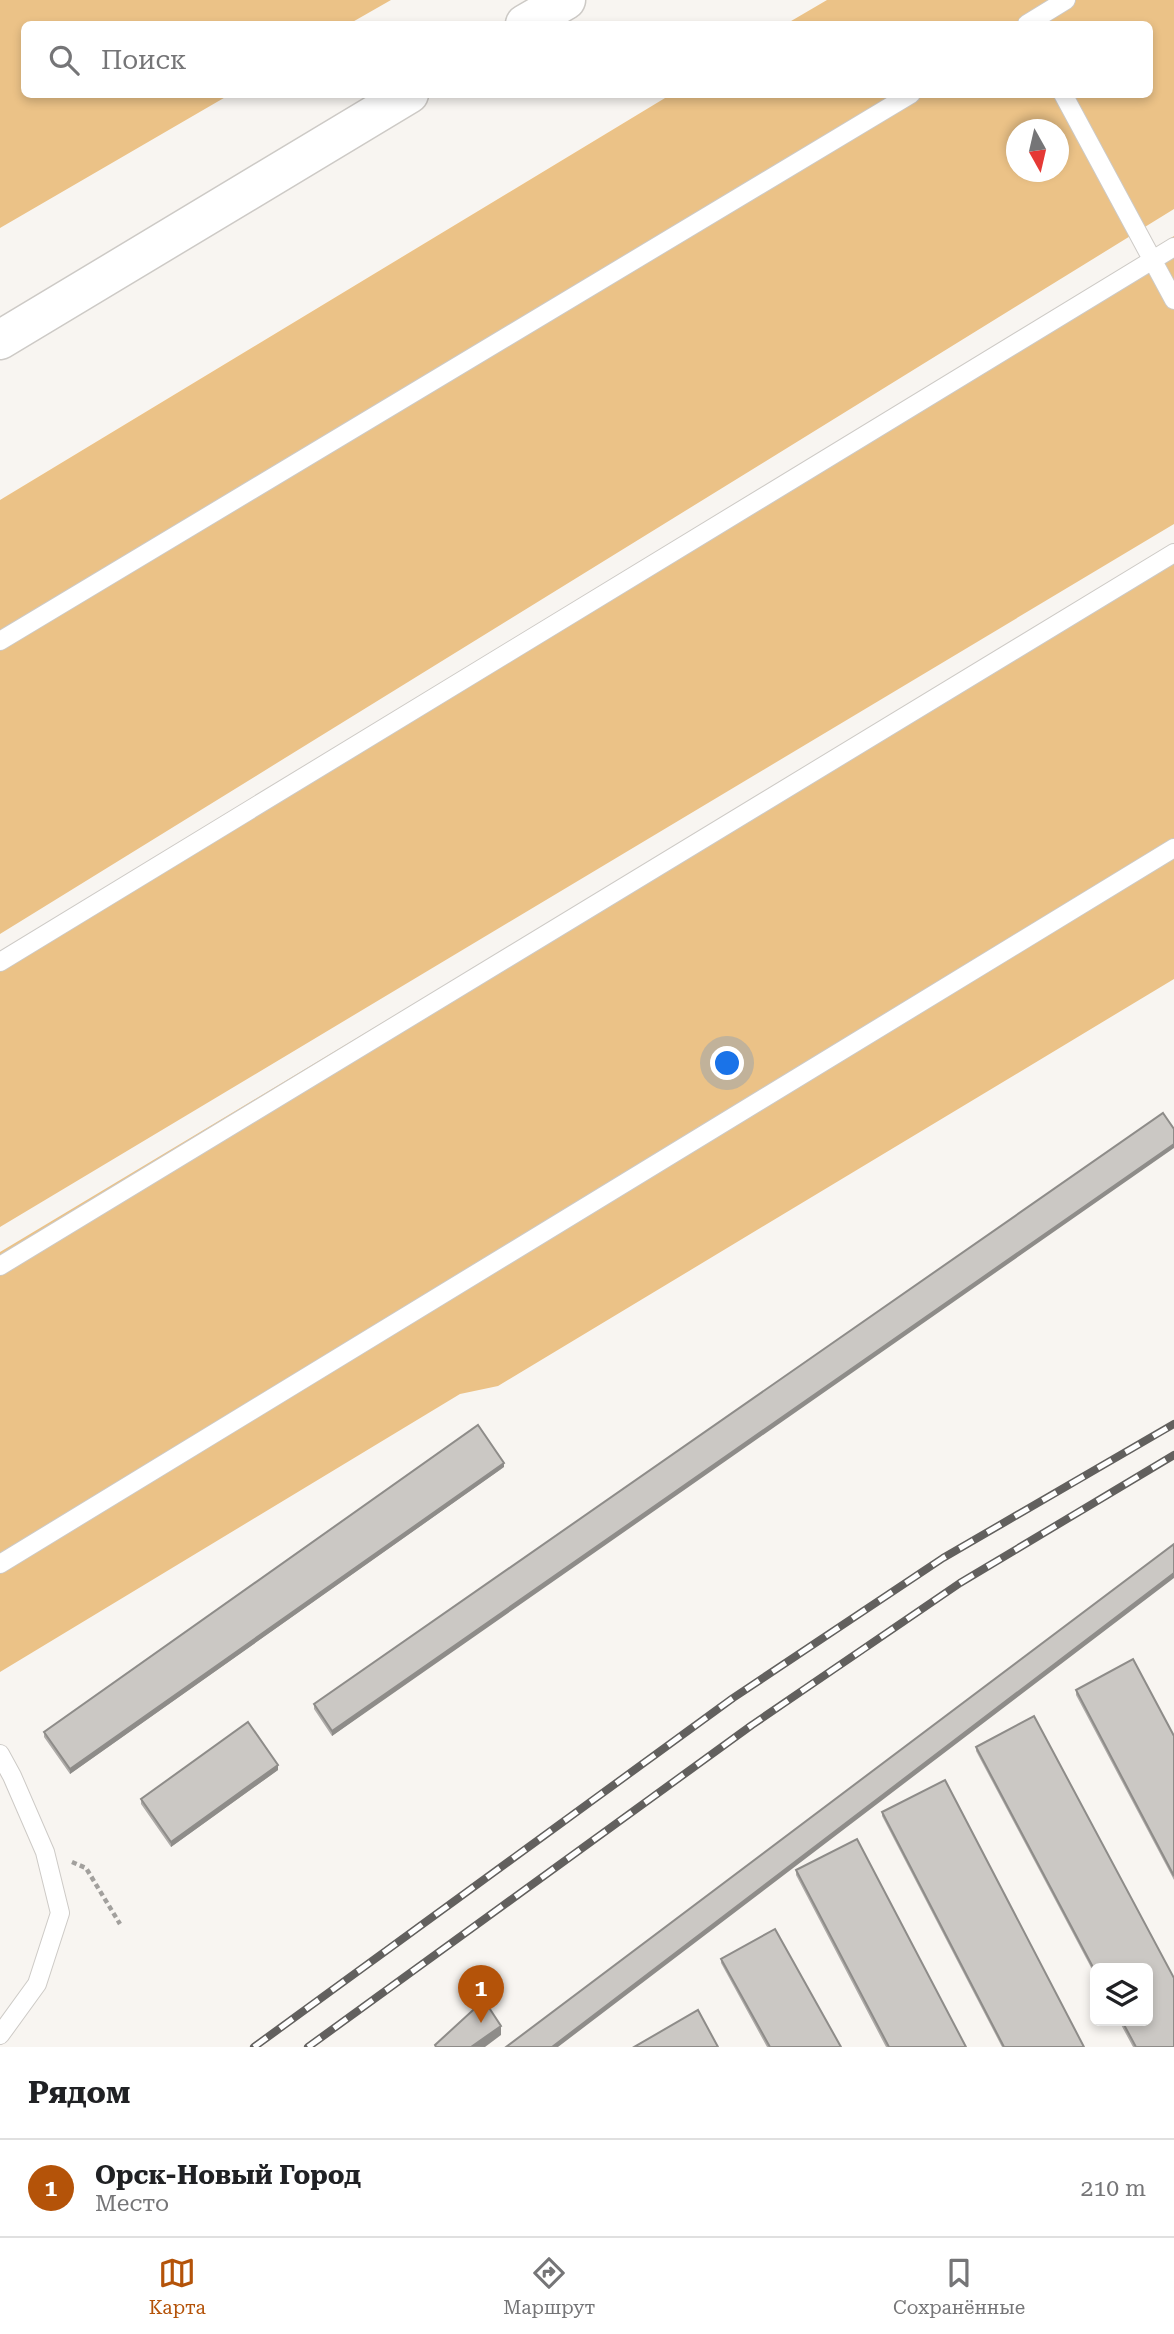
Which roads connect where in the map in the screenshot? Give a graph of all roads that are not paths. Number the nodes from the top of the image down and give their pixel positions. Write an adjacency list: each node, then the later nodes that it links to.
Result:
1 (566, 0): 3 (main road)
2 (1066, 0): 4 (lane)
3 (530, 21)
4 (1032, 21)
5 (401, 98): 11 (main road)
6 (904, 98): 13 (lane)
7 (1065, 98): 9 (lane)
8 (1174, 247): 9 (lane)
9 (1152, 260): 10 (lane); 15 (lane)
10 (1174, 300)
11 (0, 340)
12 (1174, 554): 16 (lane)
13 (0, 641)
14 (1174, 848): 17 (lane)
15 (0, 962)
16 (0, 1266)
17 (0, 1564)
18 (0, 1754): 19 (lane)
19 (0, 2035)

